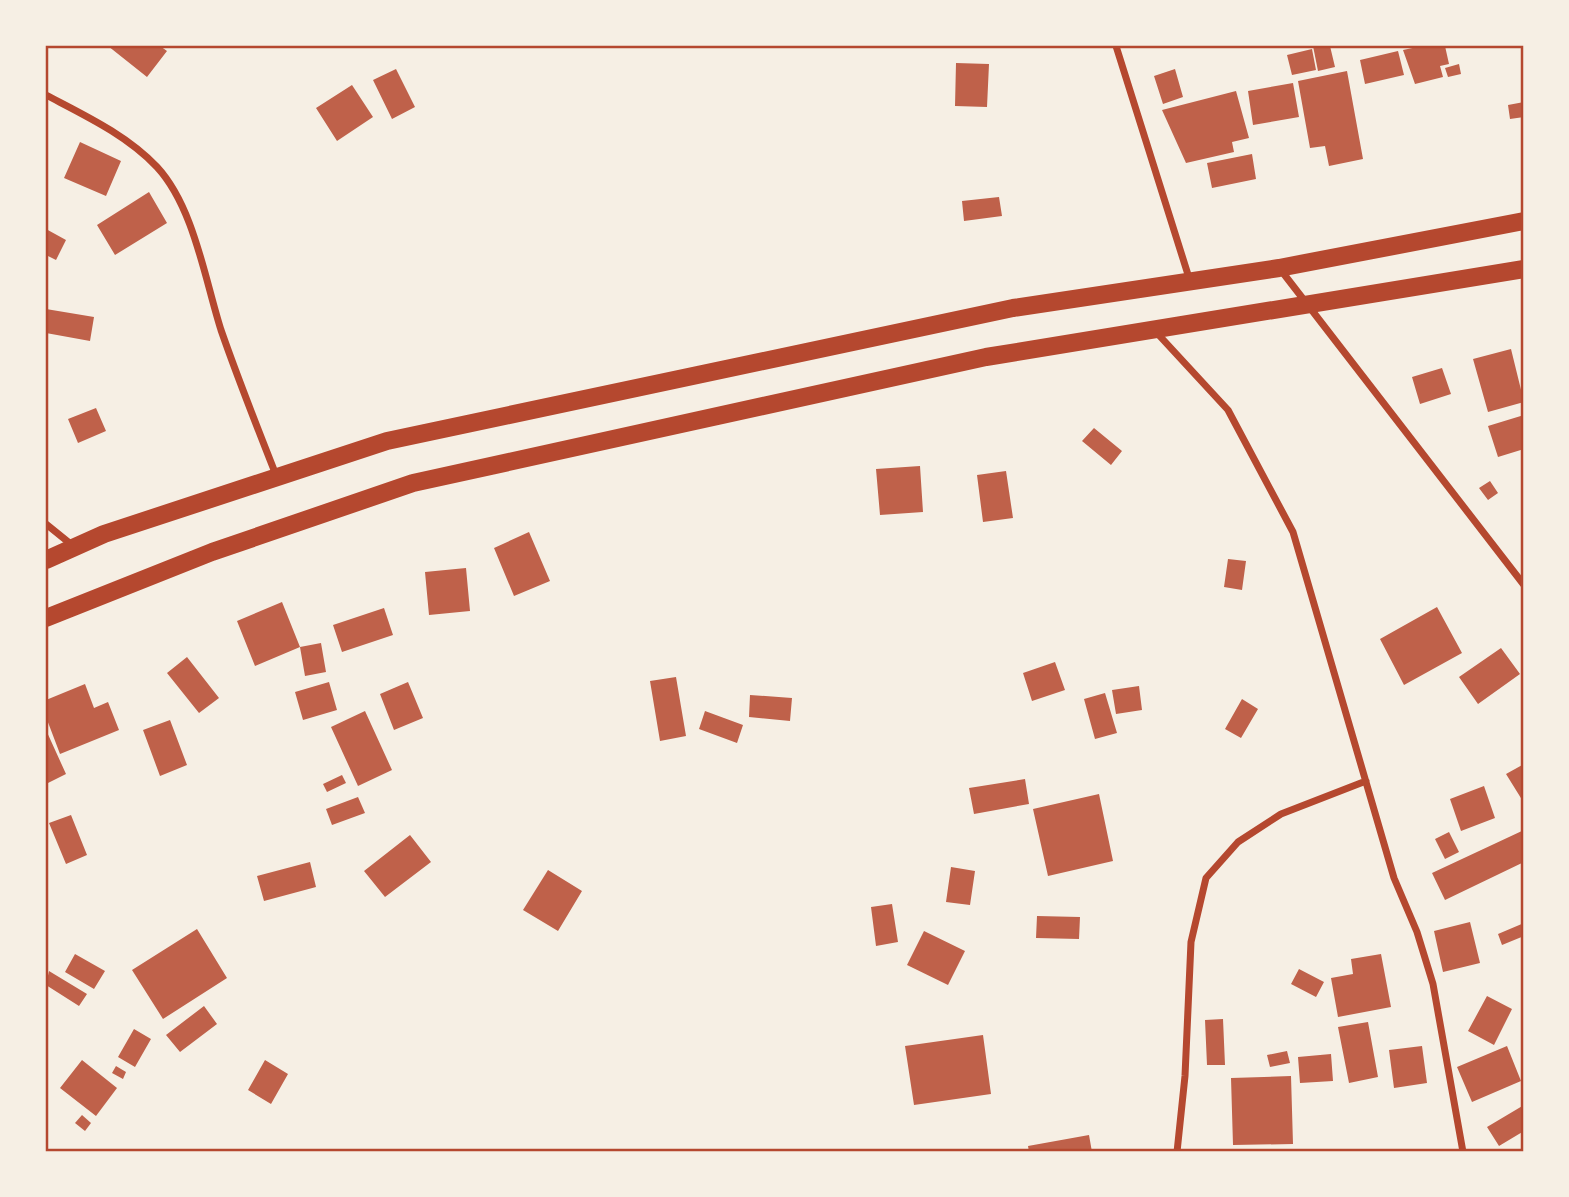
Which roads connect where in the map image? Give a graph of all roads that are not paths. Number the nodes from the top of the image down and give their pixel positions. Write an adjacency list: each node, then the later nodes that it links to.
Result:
1 (1116, 46): 6 (street)
2 (46, 95): 9 (street)
3 (1524, 221): 4 (main road)
4 (1279, 268): 6 (main road); 7 (street)
5 (1524, 270): 7 (main road)
6 (1190, 281): 9 (main road)
7 (1309, 306): 8 (main road); 13 (street)
8 (1155, 331): 14 (main road); 15 (street)
9 (277, 477): 11 (main road)
10 (46, 524): 11 (street)
11 (74, 547): 12 (main road)
12 (46, 559)
13 (1524, 585)
14 (46, 618)
15 (1366, 781): 16 (street); 17 (street)
16 (1177, 1152)
17 (1463, 1152)

